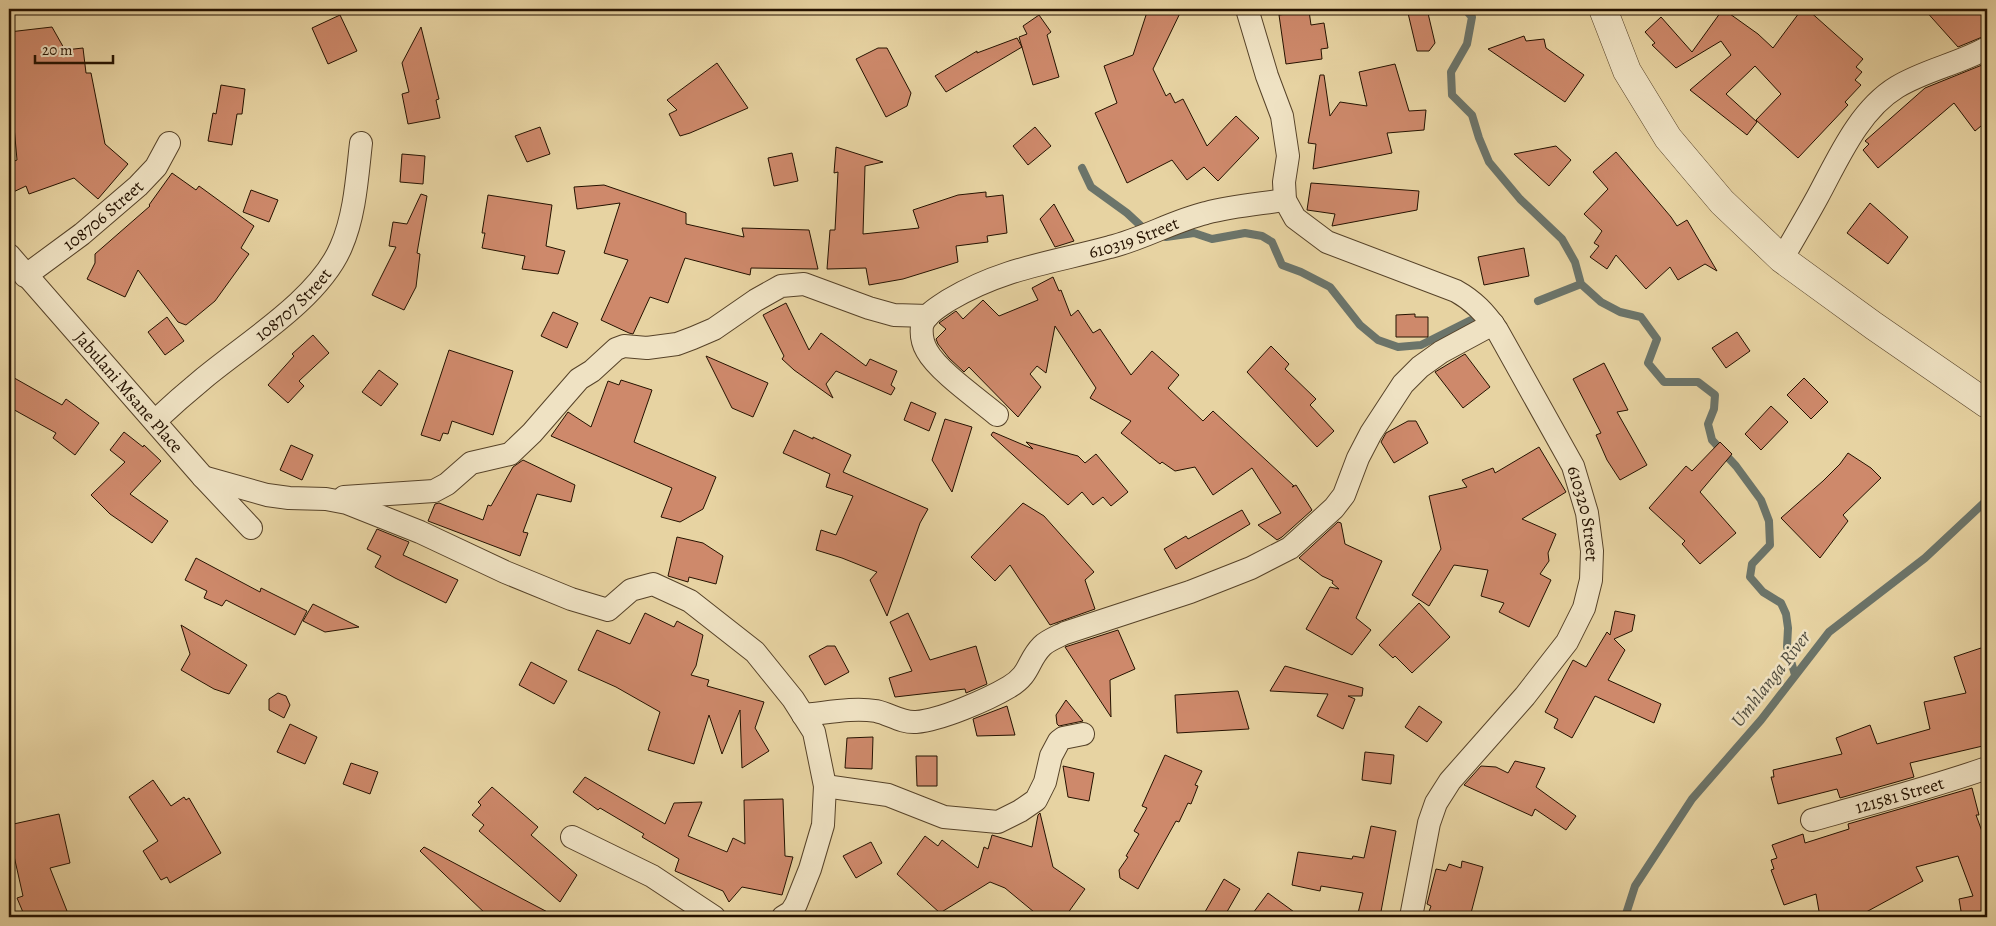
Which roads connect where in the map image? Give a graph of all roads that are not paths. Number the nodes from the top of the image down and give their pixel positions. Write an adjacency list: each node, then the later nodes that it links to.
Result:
1 (1247, 9): 6 (street)
2 (1604, 9): 8 (street)
3 (1987, 48): 8 (street)
4 (169, 143): 9 (street, 108706 Street)
5 (360, 143): 14 (street, 108707 Street)
6 (1285, 200): 10 (street, 610319 Street); 11 (street, 610320 Street)
7 (9, 255): 9 (street, Jabulani Msane Place)
8 (1782, 259): 12 (street)
9 (25, 276): 14 (street, Jabulani Msane Place)
10 (928, 316): 13 (street); 16 (street)
11 (1493, 324): 18 (street); 26 (street, 610320 Street)
12 (1987, 404)
13 (997, 415)
14 (155, 421): 15 (street, Jabulani Msane Place)
15 (203, 477): 16 (street); 17 (street, Jabulani Msane Place)
16 (326, 498): 18 (street)
17 (251, 528)
18 (803, 715): 21 (street)
19 (1083, 734): 21 (street)
20 (1987, 768): 22 (street, 121581 Street)
21 (825, 786): 25 (street)
22 (1812, 820)
23 (572, 837): 24 (street)
24 (714, 917)
25 (783, 917)
26 (1411, 917)

